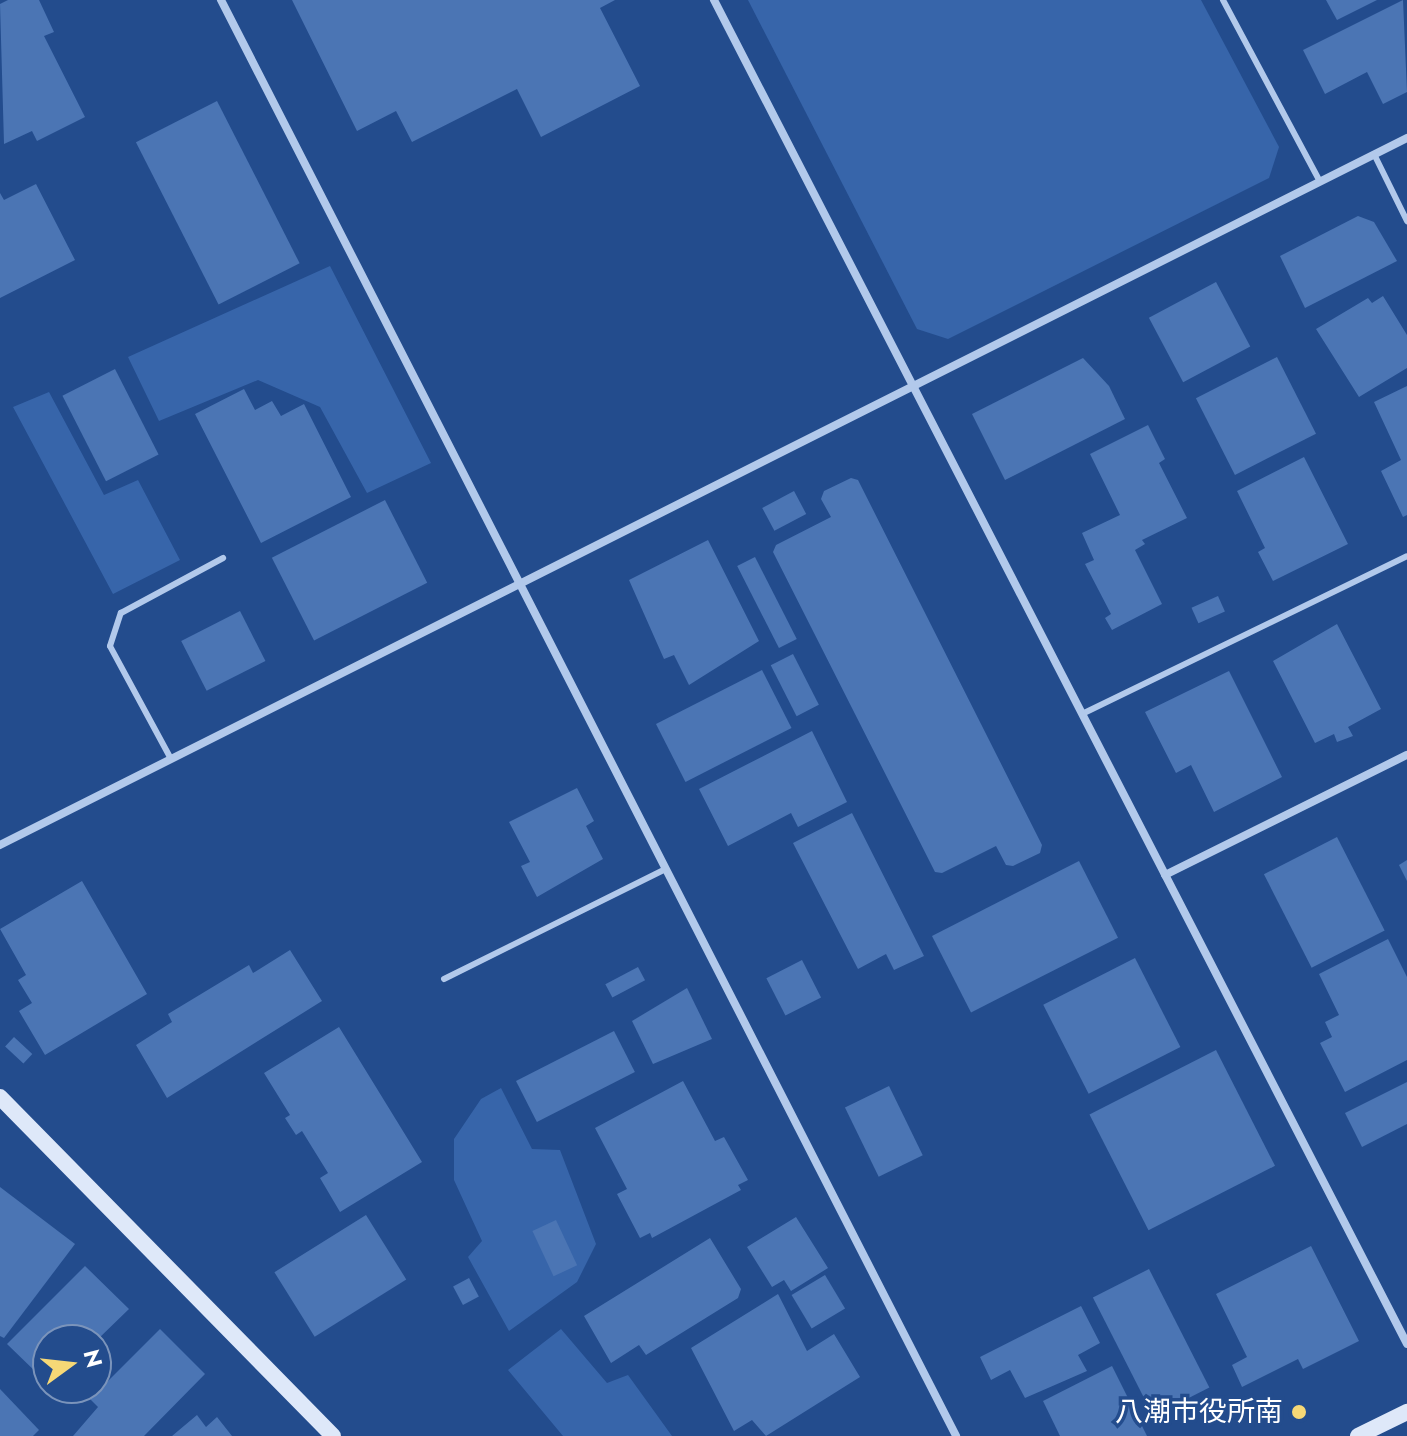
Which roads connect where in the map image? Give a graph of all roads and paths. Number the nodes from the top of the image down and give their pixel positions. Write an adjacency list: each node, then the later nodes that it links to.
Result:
1 (221, 0): 11 (street)
2 (714, 0): 8 (street)
3 (1223, 0): 6 (lane)
4 (1407, 138): 5 (street)
5 (1374, 154): 6 (street); 7 (lane)
6 (1320, 182): 8 (street)
7 (1407, 221)
8 (913, 386): 11 (street); 12 (street)
9 (1407, 556): 12 (lane)
10 (223, 558): 14 (lane)
11 (520, 584): 14 (street); 16 (street)
12 (1082, 714): 17 (street)
13 (1407, 755): 17 (street)
14 (171, 759): 15 (street)
15 (0, 845)
16 (666, 869): 18 (lane); 23 (street)
17 (1165, 875): 20 (street)
18 (444, 979)
19 (0, 1097): 22 (street)
20 (1407, 1344)
21 (1407, 1412): 24 (street)
22 (333, 1436)
23 (956, 1436)
24 (1358, 1436)

